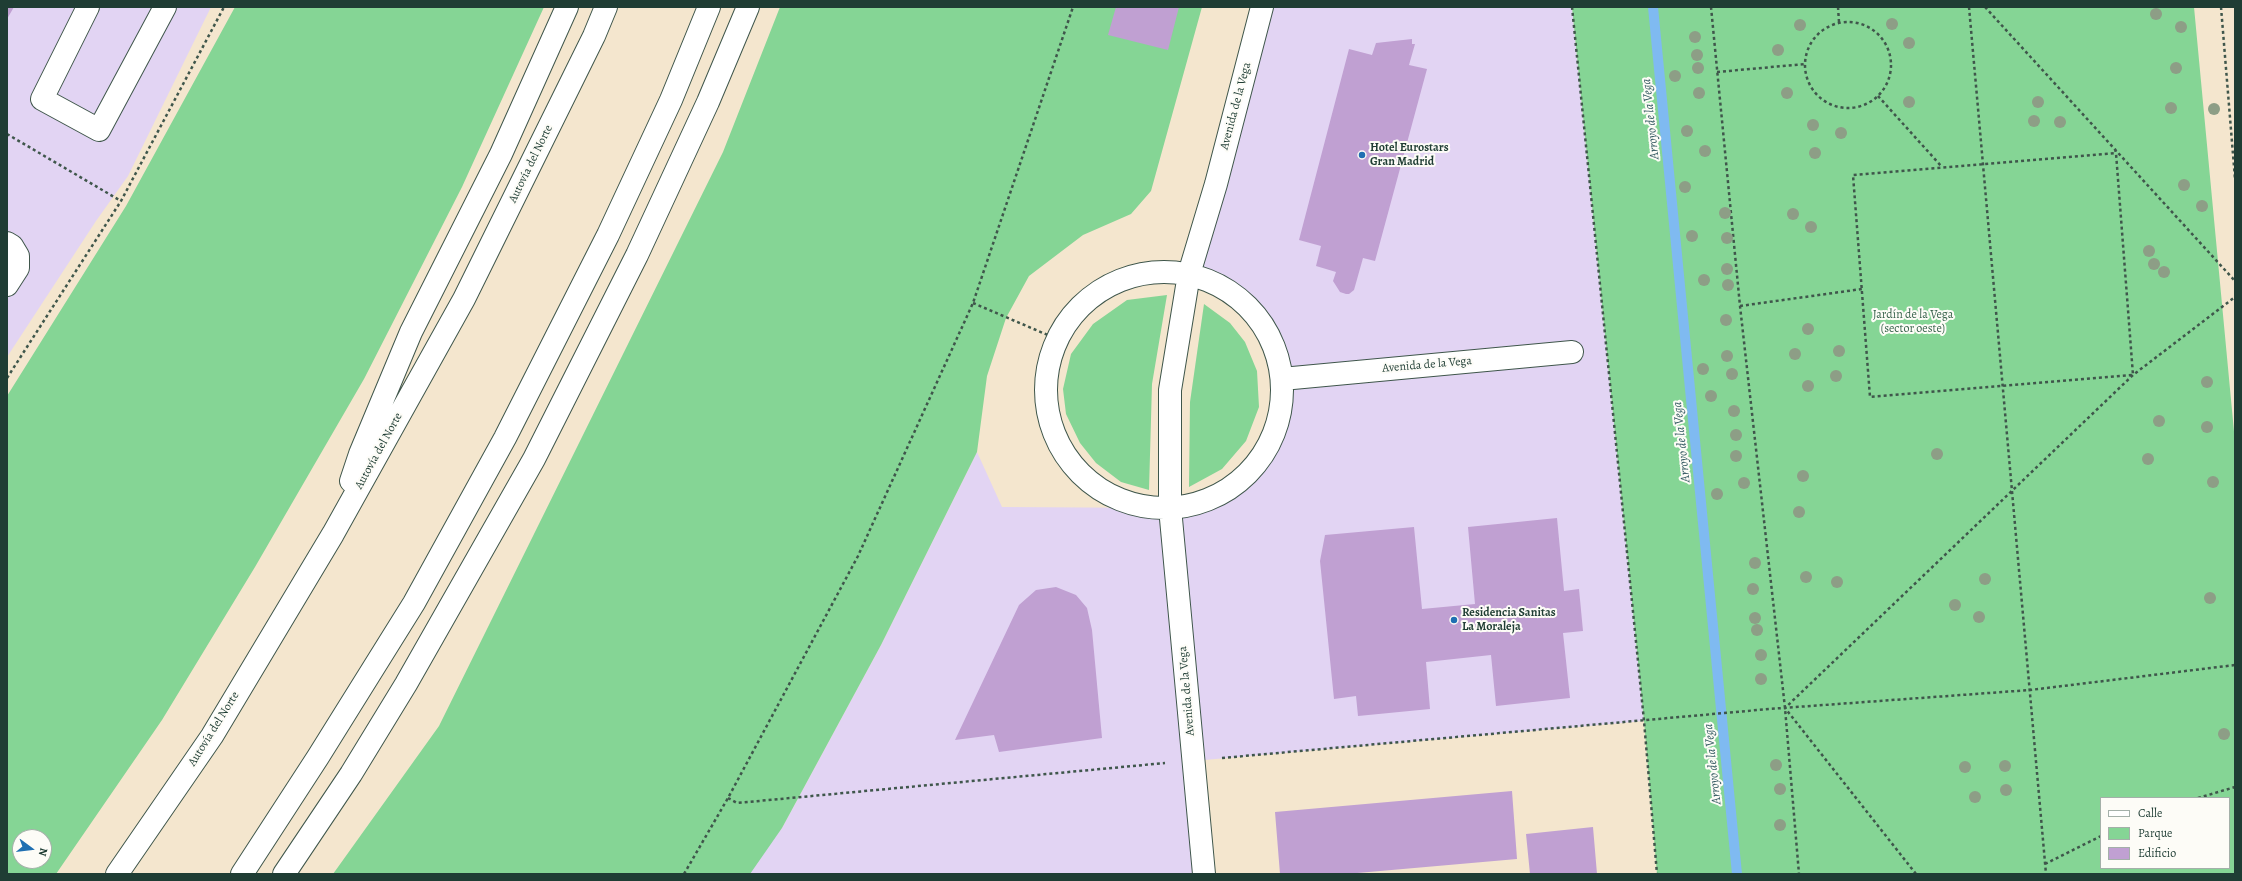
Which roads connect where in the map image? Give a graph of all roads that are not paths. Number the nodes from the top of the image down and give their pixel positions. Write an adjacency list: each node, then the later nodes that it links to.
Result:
1 (88, 7): 2 (main road)
2 (165, 7)
3 (567, 7): 14 (main road)
4 (606, 7): 14 (main road, Autovía del Norte)
5 (709, 7): 16 (main road)
6 (748, 7): 17 (main road)
7 (1262, 7): 9 (main road, Avenida de la Vega)
8 (7, 243): 10 (main road)
9 (1189, 274): 12 (main road); 13 (main road, Avenida de la Vega); 13 (main road)
10 (7, 285)
11 (1572, 352): 12 (main road, Avenida de la Vega)
12 (1282, 379): 13 (main road)
13 (1170, 508): 18 (main road, Avenida de la Vega)
14 (333, 534): 15 (main road, Autovía del Norte)
15 (117, 874)
16 (242, 874)
17 (284, 874)
18 (1204, 874)

